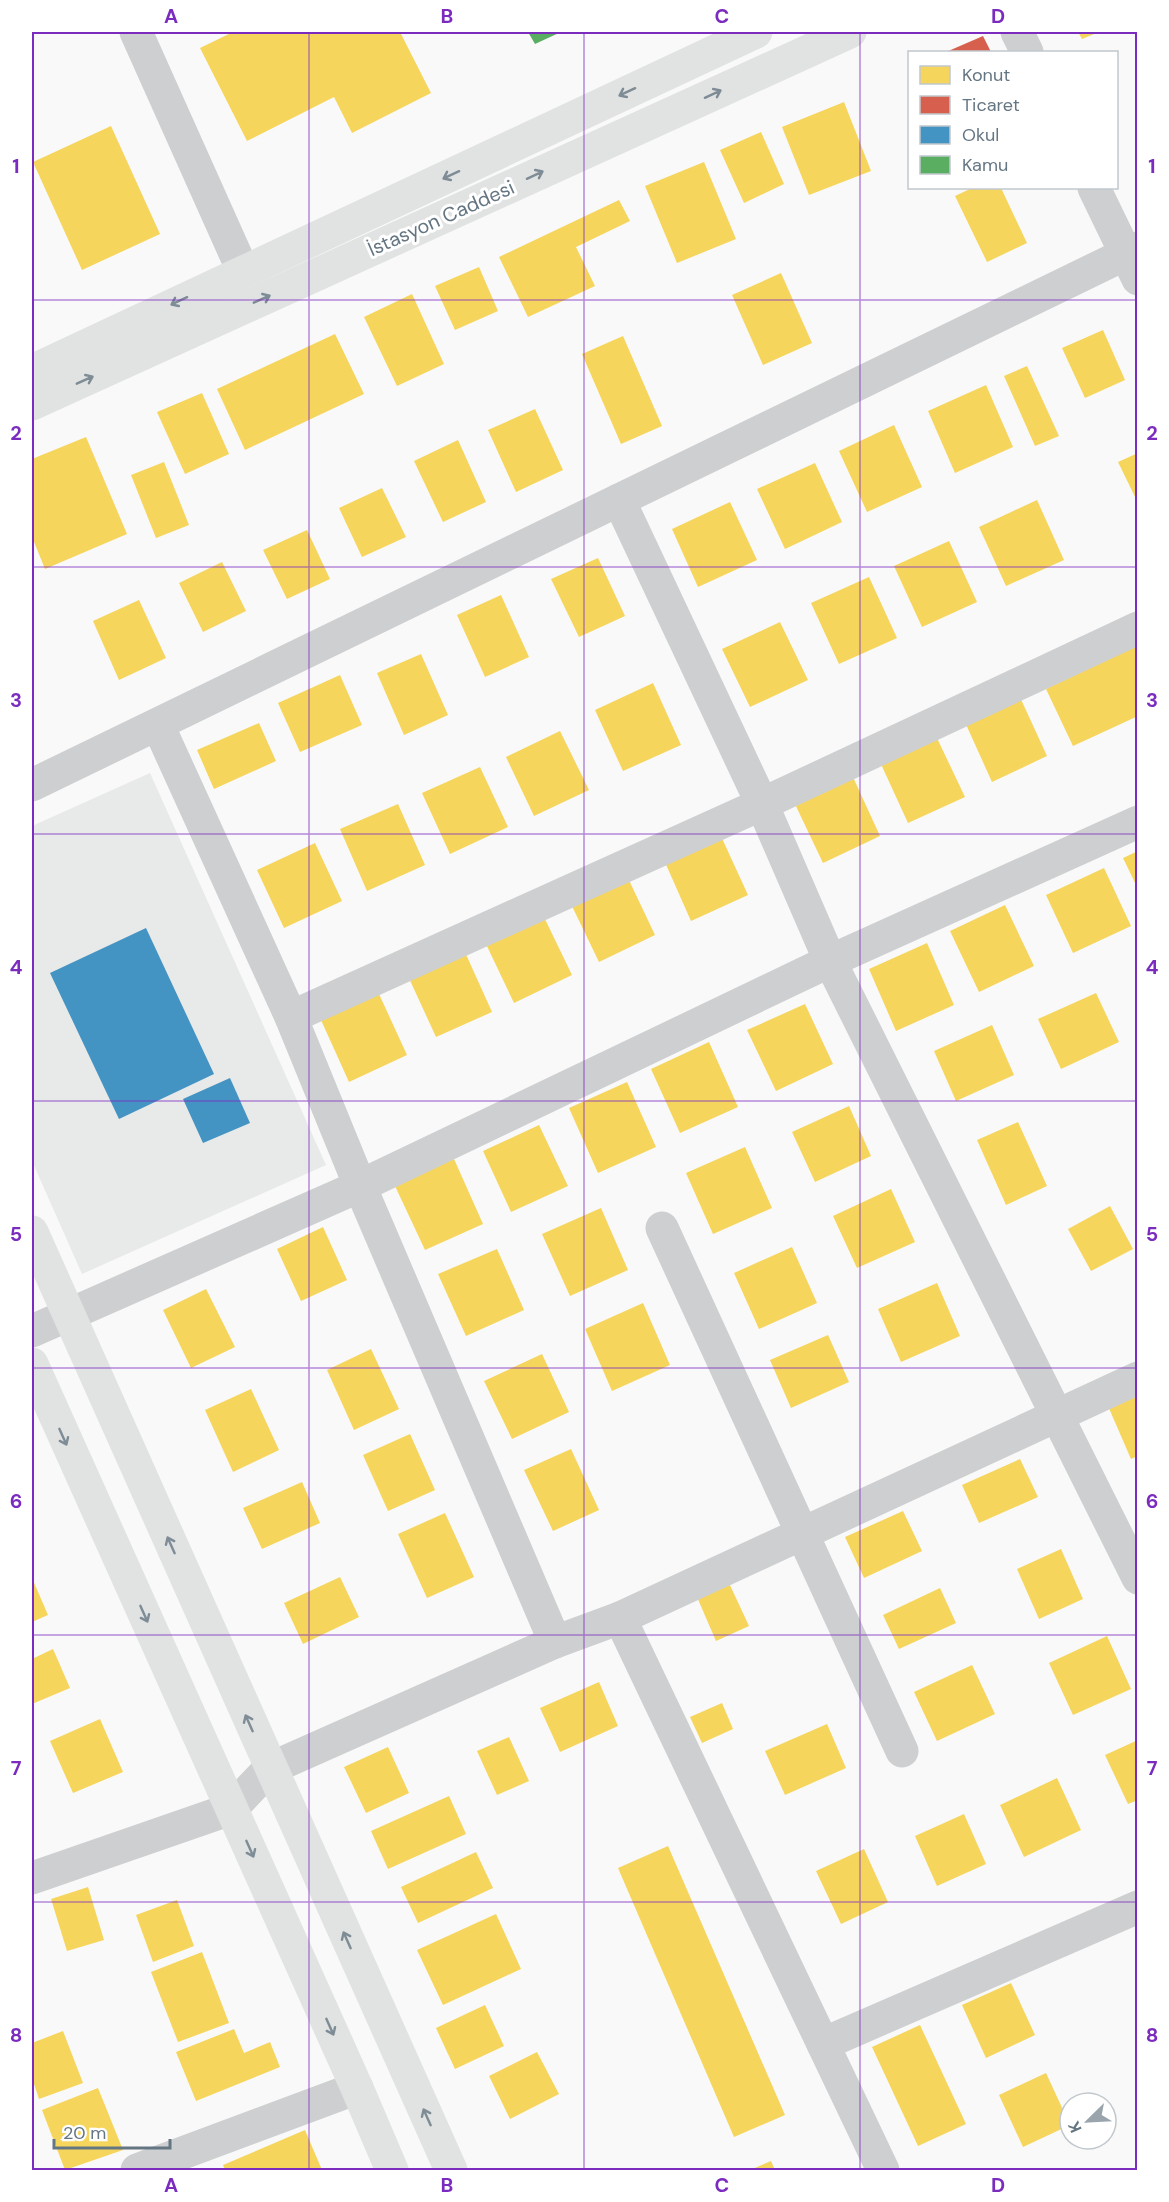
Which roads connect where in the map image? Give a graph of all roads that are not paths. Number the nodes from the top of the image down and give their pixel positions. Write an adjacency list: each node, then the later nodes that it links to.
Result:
1 (136, 32): 8 (street)
2 (756, 32): 8 (main road, one-way to 8)
3 (850, 32): 10 (main road, İstasyon Caddesi, one-way to 3)
4 (1017, 32): 5 (street)
5 (1026, 51)
6 (1095, 189): 7 (street)
7 (1134, 260): 11 (street)
8 (243, 271): 9 (main road, one-way to 9)
9 (32, 371)
10 (32, 404)
11 (619, 500): 13 (street); 15 (street)
12 (1137, 628): 15 (street)
13 (158, 724): 14 (street); 18 (street)
14 (32, 785)
15 (762, 804): 17 (street); 18 (street)
16 (1137, 822): 17 (street)
17 (830, 962): 19 (street); 26 (street)
18 (291, 1017): 19 (street)
19 (360, 1186): 22 (street); 30 (street)
20 (662, 1228): 27 (street)
21 (32, 1232): 22 (main road)
22 (70, 1315): 23 (street); 32 (main road, one-way to 22)
23 (32, 1331)
24 (1137, 1378): 26 (street)
25 (35, 1386): 33 (main road, one-way to 33)
26 (1056, 1415): 27 (street); 28 (street)
27 (801, 1534): 29 (street); 31 (street)
28 (1137, 1578)
29 (620, 1618): 30 (street); 36 (street)
30 (555, 1642): 32 (street)
31 (902, 1751)
32 (269, 1768): 33 (street); 40 (main road, one-way to 32)
33 (231, 1809): 34 (street); 37 (main road, one-way to 37)
34 (32, 1878)
35 (1137, 1907): 36 (street)
36 (823, 2044): 41 (street)
37 (357, 2088): 38 (street); 39 (main road)
38 (137, 2170)
39 (392, 2170)
40 (451, 2170)
41 (883, 2170)

